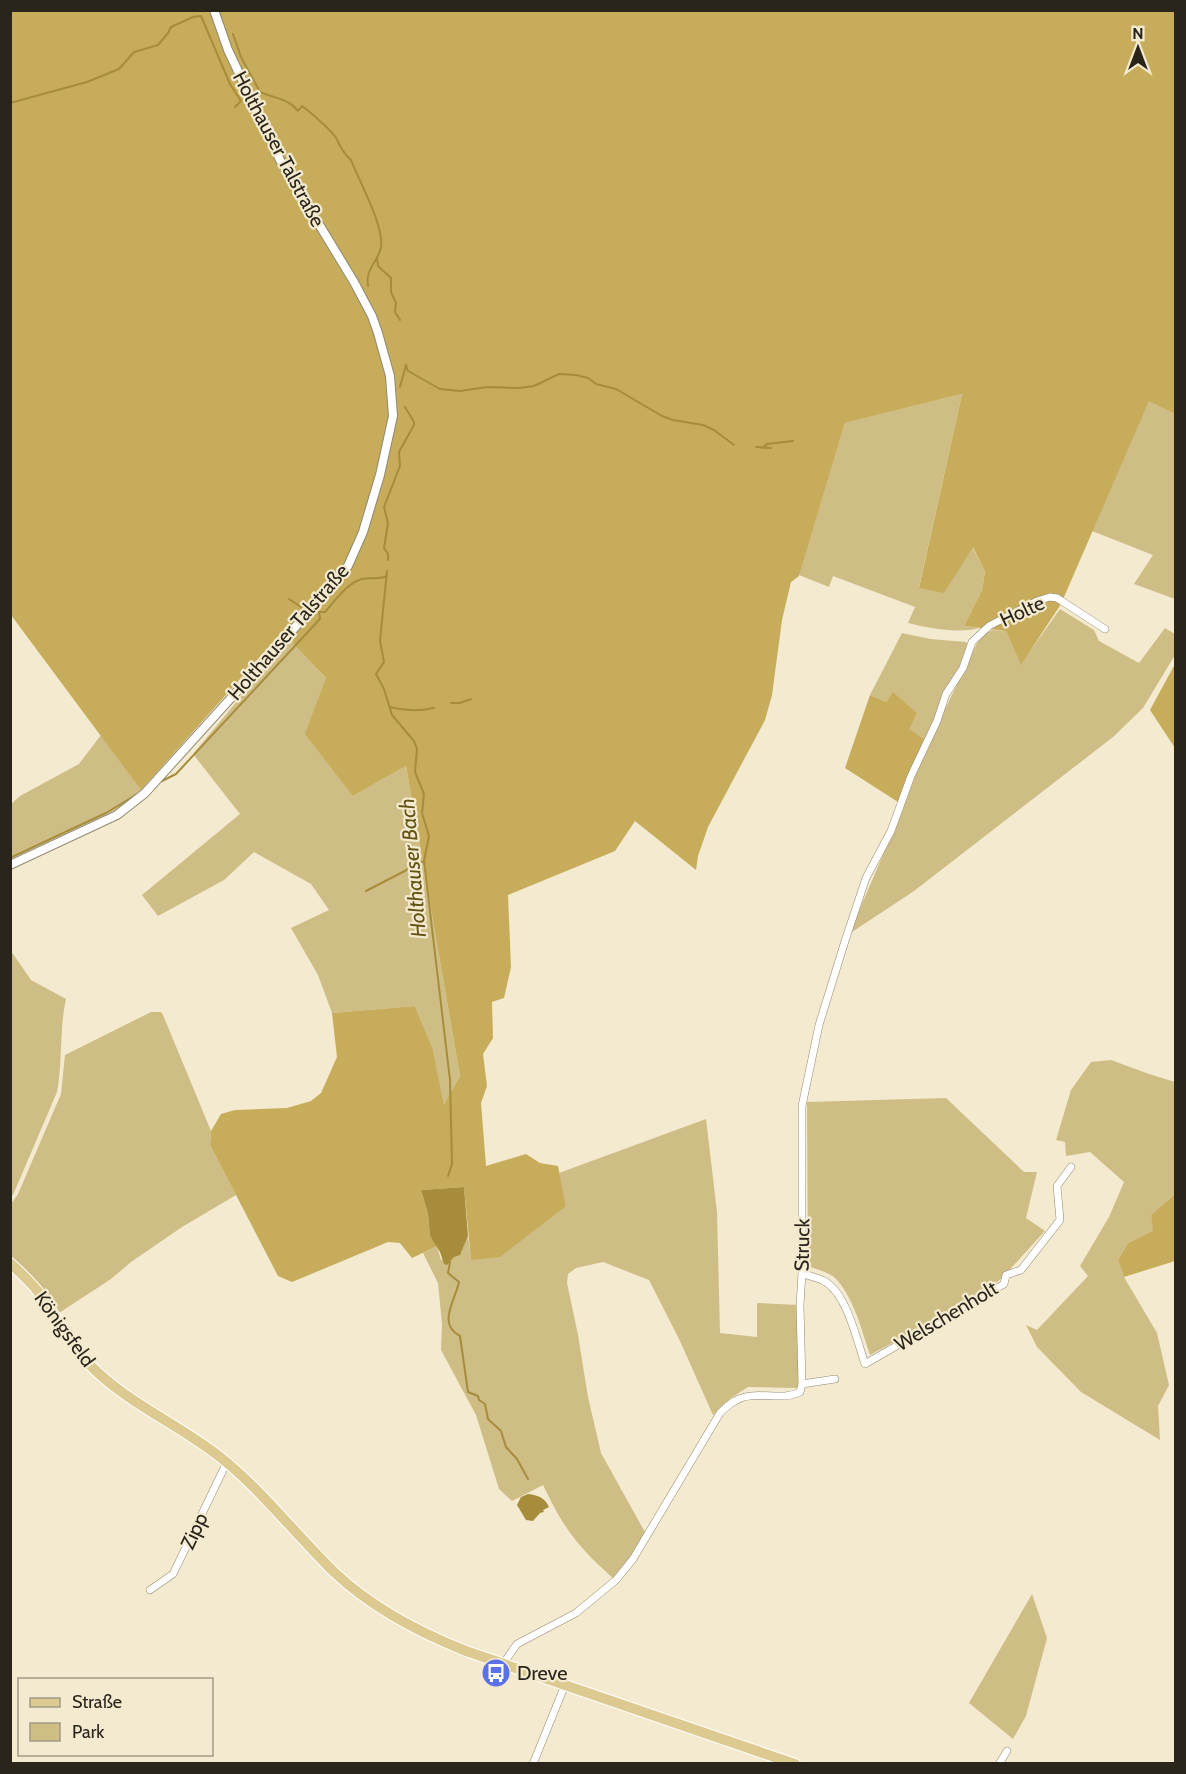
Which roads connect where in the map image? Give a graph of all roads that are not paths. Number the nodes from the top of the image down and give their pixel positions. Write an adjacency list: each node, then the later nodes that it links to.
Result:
1 (214, 10): 4 (street, Holthauser Talstraße)
2 (1105, 629): 3 (street, Holte)
3 (972, 642): 7 (street, Struck)
4 (10, 865)
5 (1071, 1167): 7 (street, Welschenholt)
6 (10, 1263): 10 (main road, Königsfeld)
7 (802, 1273): 9 (street, Struck)
8 (836, 1379): 9 (street)
9 (802, 1384): 12 (street)
10 (226, 1462): 11 (street, Zipp); 12 (main road, Königsfeld)
11 (150, 1590)
12 (503, 1664): 13 (main road, Königsfeld)
13 (565, 1685): 15 (street); 16 (main road, Königsfeld)
14 (1007, 1751): 17 (street)
15 (533, 1764)
16 (795, 1764)
17 (999, 1764)

